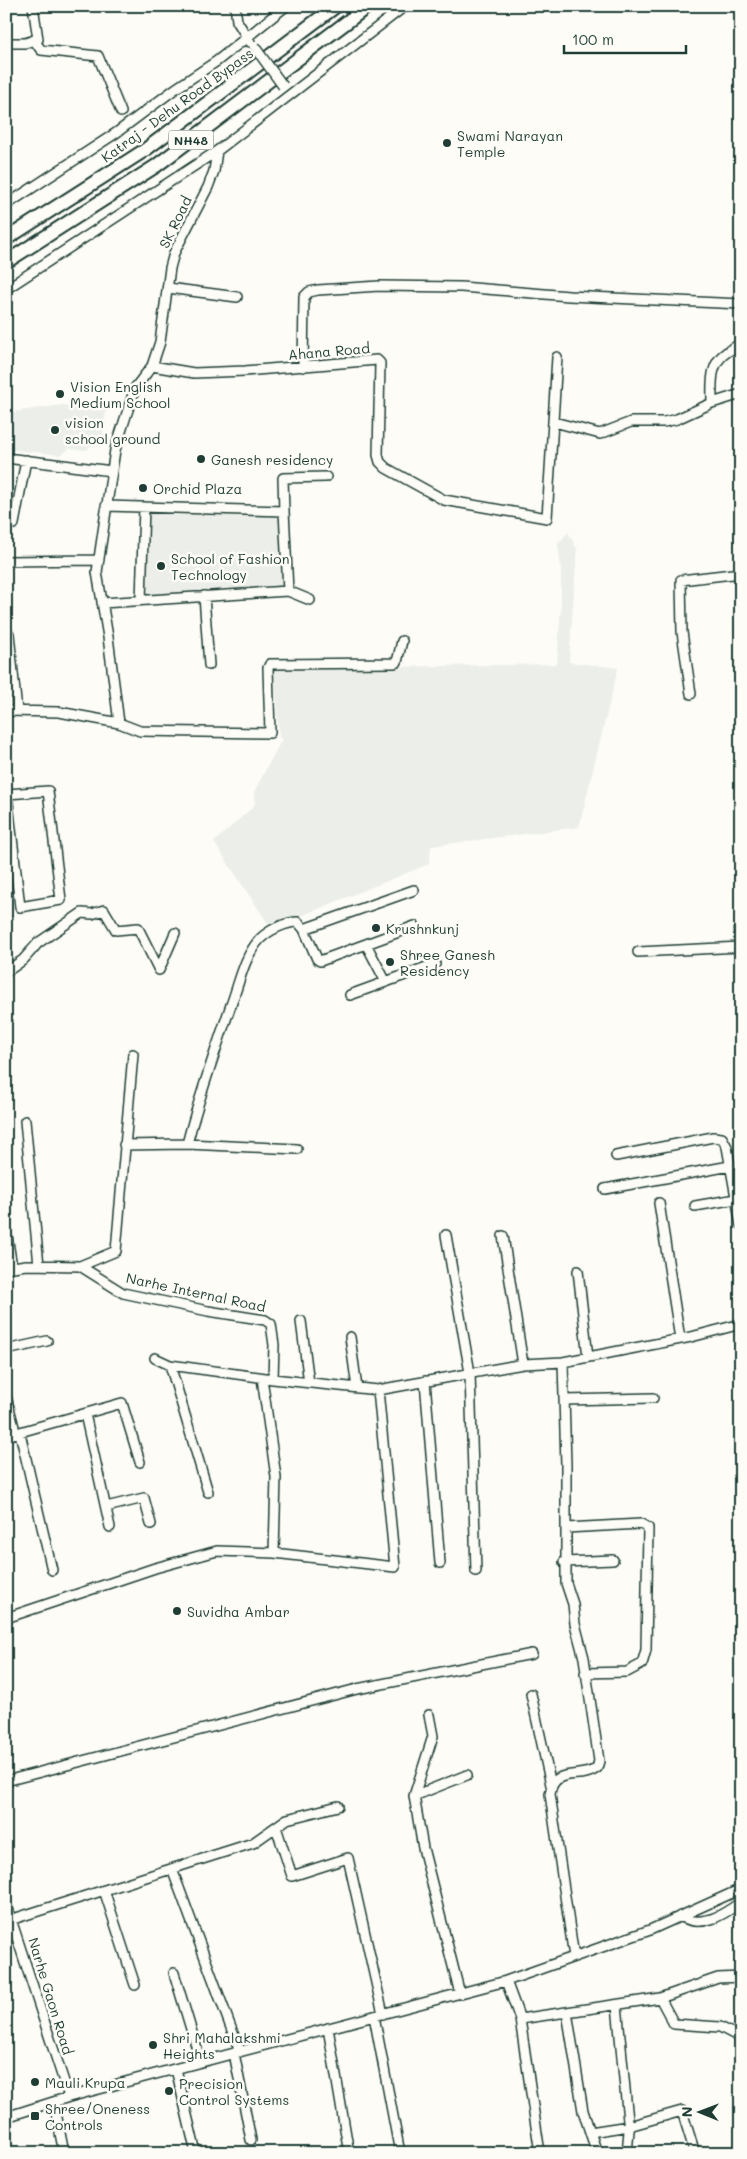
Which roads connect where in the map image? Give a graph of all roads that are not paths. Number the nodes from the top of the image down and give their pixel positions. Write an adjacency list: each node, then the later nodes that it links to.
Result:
1 (34, 6): 8 (street)
2 (235, 6): 7 (street)
3 (286, 6): 7 (street)
4 (336, 6): 14 (highway, Katraj - Dehu Road Bypass / NH48)
5 (368, 6): 15 (highway, NH48)
6 (405, 6): 10 (street)
7 (246, 38): 10 (street, bridge); 13 (street)
8 (34, 40): 9 (street); 11 (street)
9 (6, 43)
10 (290, 95): 12 (street)
11 (121, 112)
12 (217, 151): 16 (street, SK Road); 17 (street)
13 (6, 205)
14 (6, 239)
15 (6, 262)
16 (168, 288): 18 (street); 23 (street, SK Road)
17 (6, 289)
18 (237, 297)
19 (740, 304): 20 (street); 24 (street)
20 (741, 315)
21 (741, 339): 26 (street)
22 (557, 357): 27 (street)
23 (152, 366): 24 (street, Ahana Road); 30 (street, SK Road)
24 (302, 366): 27 (street, Ahana Road)
25 (741, 394): 26 (street)
26 (712, 402): 27 (street)
27 (554, 422)
28 (6, 458): 29 (street)
29 (26, 460): 30 (street); 35 (street)
30 (112, 471): 32 (street, SK Road)
31 (326, 477): 34 (street)
32 (106, 506): 33 (street); 36 (street, SK Road)
33 (144, 507): 34 (street); 41 (street)
34 (284, 511): 39 (street)
35 (6, 523)
36 (99, 560): 37 (street); 43 (street, SK Road)
37 (6, 561)
38 (741, 573): 47 (street)
39 (288, 591): 40 (street); 42 (street)
40 (204, 596): 41 (street); 46 (street)
41 (141, 600): 43 (street)
42 (310, 600)
43 (102, 603): 50 (street, SK Road)
44 (9, 634): 49 (street)
45 (402, 641): 50 (street)
46 (209, 665)
47 (691, 694)
48 (6, 711): 49 (street)
49 (17, 711): 50 (street)
50 (119, 723)
51 (6, 786): 52 (street)
52 (7, 794): 52 (street)
53 (414, 890): 55 (street)
54 (415, 926): 57 (street)
55 (304, 929): 57 (street); 66 (street)
56 (175, 933): 61 (street)
57 (366, 944): 62 (street)
58 (741, 947): 59 (street)
59 (638, 952)
60 (435, 964): 62 (street)
61 (6, 972)
62 (386, 982): 63 (street)
63 (350, 995)
64 (133, 1054): 67 (street)
65 (26, 1121): 79 (street)
66 (187, 1144): 67 (street); 68 (street)
67 (124, 1145): 80 (street)
68 (297, 1149)
69 (616, 1156): 70 (street)
70 (730, 1166): 71 (street); 72 (street)
71 (605, 1189)
72 (736, 1199): 74 (street); 75 (street)
73 (659, 1203): 86 (street)
74 (695, 1206)
75 (741, 1225)
76 (6, 1229): 81 (street)
77 (446, 1236): 94 (street)
78 (503, 1236): 92 (street)
79 (39, 1265): 80 (street); 81 (street)
80 (80, 1266): 96 (street, Narhe Internal Road)
81 (9, 1268)
82 (578, 1271): 90 (street)
83 (302, 1321): 98 (street)
84 (741, 1324): 86 (street)
85 (350, 1337): 99 (street)
86 (680, 1339): 90 (street)
87 (47, 1341): 88 (street)
88 (6, 1350)
89 (155, 1358): 93 (street)
90 (588, 1358): 91 (street)
91 (563, 1362): 92 (street); 103 (street)
92 (523, 1364): 94 (street)
93 (170, 1365): 95 (street); 108 (street)
94 (470, 1373): 97 (street); 118 (street)
95 (262, 1378): 96 (street); 113 (street)
96 (273, 1379): 98 (street)
97 (425, 1381): 100 (street); 116 (street)
98 (309, 1383): 99 (street)
99 (358, 1388): 100 (street)
100 (378, 1390): 113 (street)
101 (6, 1396): 105 (street)
102 (653, 1398): 103 (street)
103 (565, 1400): 112 (street)
104 (85, 1414): 105 (street); 107 (street); 109 (street)
105 (17, 1430): 106 (street); 117 (street)
106 (6, 1436)
107 (140, 1462)
108 (208, 1492)
109 (106, 1507): 110 (street); 111 (street)
110 (151, 1524)
111 (110, 1528)
112 (566, 1528): 115 (street); 121 (street)
113 (274, 1553): 119 (street)
114 (614, 1560): 115 (street)
115 (564, 1562): 121 (street)
116 (440, 1563)
117 (52, 1570)
118 (476, 1571)
119 (6, 1618)
120 (532, 1654): 125 (street)
121 (585, 1673): 126 (street)
122 (531, 1694): 126 (street)
123 (428, 1715): 127 (street)
124 (467, 1775): 127 (street)
125 (6, 1781)
126 (551, 1785): 137 (street)
127 (414, 1796): 142 (street)
128 (338, 1806): 129 (street)
129 (276, 1826): 130 (street); 146 (street)
130 (172, 1869): 132 (street); 150 (street)
131 (741, 1889): 135 (street)
132 (104, 1890): 136 (street); 141 (street)
133 (741, 1902): 135 (street)
134 (7, 1907): 136 (street, Narhe Gaon Road)
135 (680, 1916): 137 (street)
136 (13, 1919): 153 (street, Narhe Gaon Road)
137 (574, 1957): 140 (street)
138 (174, 1973): 151 (street)
139 (741, 1977): 143 (street)
140 (506, 1981): 142 (street); 147 (street)
141 (134, 1985)
142 (460, 1994): 146 (street)
143 (660, 1998): 144 (street); 149 (street)
144 (617, 2005): 145 (street); 156 (street)
145 (568, 2012): 147 (street); 157 (street)
146 (378, 2015): 148 (street); 162 (street)
147 (520, 2020): 163 (street)
148 (328, 2028): 150 (street); 161 (street)
149 (741, 2038)
150 (237, 2052): 151 (street); 158 (street)
151 (201, 2062): 152 (street)
152 (176, 2068): 153 (street); 160 (street)
153 (68, 2097): 154 (street)
154 (54, 2102): 155 (street); 159 (street)
155 (6, 2117)
156 (629, 2126): 157 (street); 165 (street); 166 (street)
157 (590, 2132): 164 (street)
158 (251, 2140)
159 (64, 2153)
160 (196, 2153)
161 (349, 2153)
162 (400, 2153)
163 (540, 2153)
164 (597, 2153)
165 (627, 2153)
166 (695, 2153)

